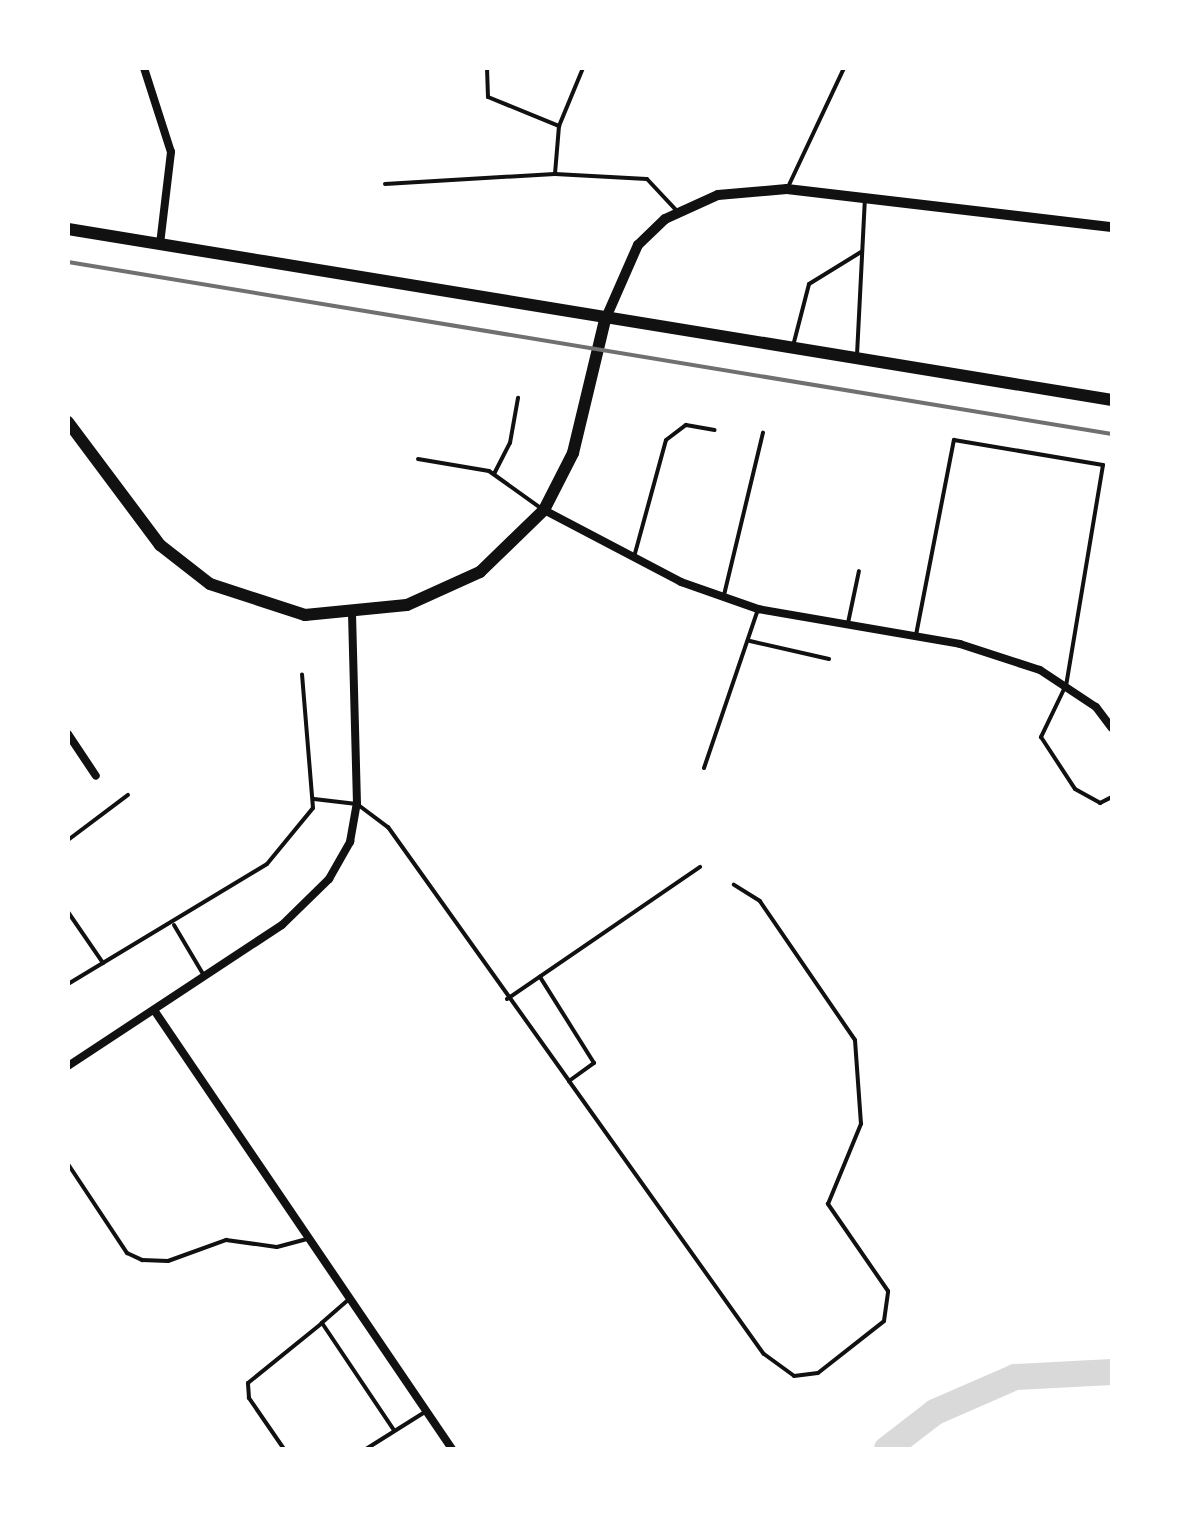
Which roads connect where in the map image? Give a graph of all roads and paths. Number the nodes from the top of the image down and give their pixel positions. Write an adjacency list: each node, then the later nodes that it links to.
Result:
1 (144, 68): 13 (street)
2 (487, 68): 5 (lane)
3 (583, 68): 5 (lane)
4 (844, 68): 8 (lane)
5 (559, 126): 6 (lane)
6 (555, 174): 7 (lane); 10 (lane)
7 (385, 184)
8 (787, 189): 9 (street); 10 (street)
9 (865, 199): 11 (street); 14 (lane)
10 (678, 212): 15 (street)
11 (1112, 227)
12 (68, 229): 13 (main road)
13 (160, 244): 15 (main road)
14 (861, 252): 16 (lane); 17 (lane)
15 (605, 320): 16 (main road); 25 (main road)
16 (793, 352): 17 (main road)
17 (856, 363): 19 (main road)
18 (518, 398): 24 (lane)
19 (1112, 400)
20 (68, 422): 30 (main road)
21 (715, 430): 26 (lane)
22 (763, 433): 28 (lane)
23 (418, 459): 24 (lane)
24 (494, 474): 25 (lane)
25 (544, 510): 26 (street); 30 (main road)
26 (634, 557): 28 (street)
27 (859, 571): 31 (lane)
28 (724, 595): 29 (street)
29 (758, 609): 31 (street); 33 (lane)
30 (352, 614): 44 (street)
31 (848, 625): 32 (street)
32 (915, 637): 36 (street); 36 (lane)
33 (750, 641): 34 (lane); 39 (lane)
34 (829, 659)
35 (302, 674): 43 (lane)
36 (1066, 685): 37 (street); 42 (lane)
37 (1112, 728)
38 (68, 734): 40 (street)
39 (704, 768)
40 (96, 776)
41 (128, 795): 45 (lane)
42 (1112, 797)
43 (314, 799): 44 (lane); 49 (lane)
44 (357, 804): 51 (street); 54 (lane)
45 (68, 840)
46 (700, 867): 52 (lane)
47 (734, 885): 57 (lane)
48 (68, 912): 50 (lane)
49 (174, 925): 50 (lane); 51 (lane)
50 (104, 963): 53 (lane)
51 (205, 976): 55 (street)
52 (540, 977): 54 (lane); 57 (lane)
53 (68, 984)
54 (507, 999): 57 (lane)
55 (154, 1010): 56 (street); 59 (street)
56 (68, 1066)
57 (569, 1081)
58 (68, 1164): 59 (lane)
59 (309, 1238): 60 (street)
60 (350, 1299): 61 (lane); 62 (street)
61 (322, 1323): 63 (lane); 64 (lane)
62 (426, 1411): 63 (lane); 66 (street)
63 (394, 1430): 65 (lane)
64 (284, 1449)
65 (366, 1449)
66 (452, 1449)

